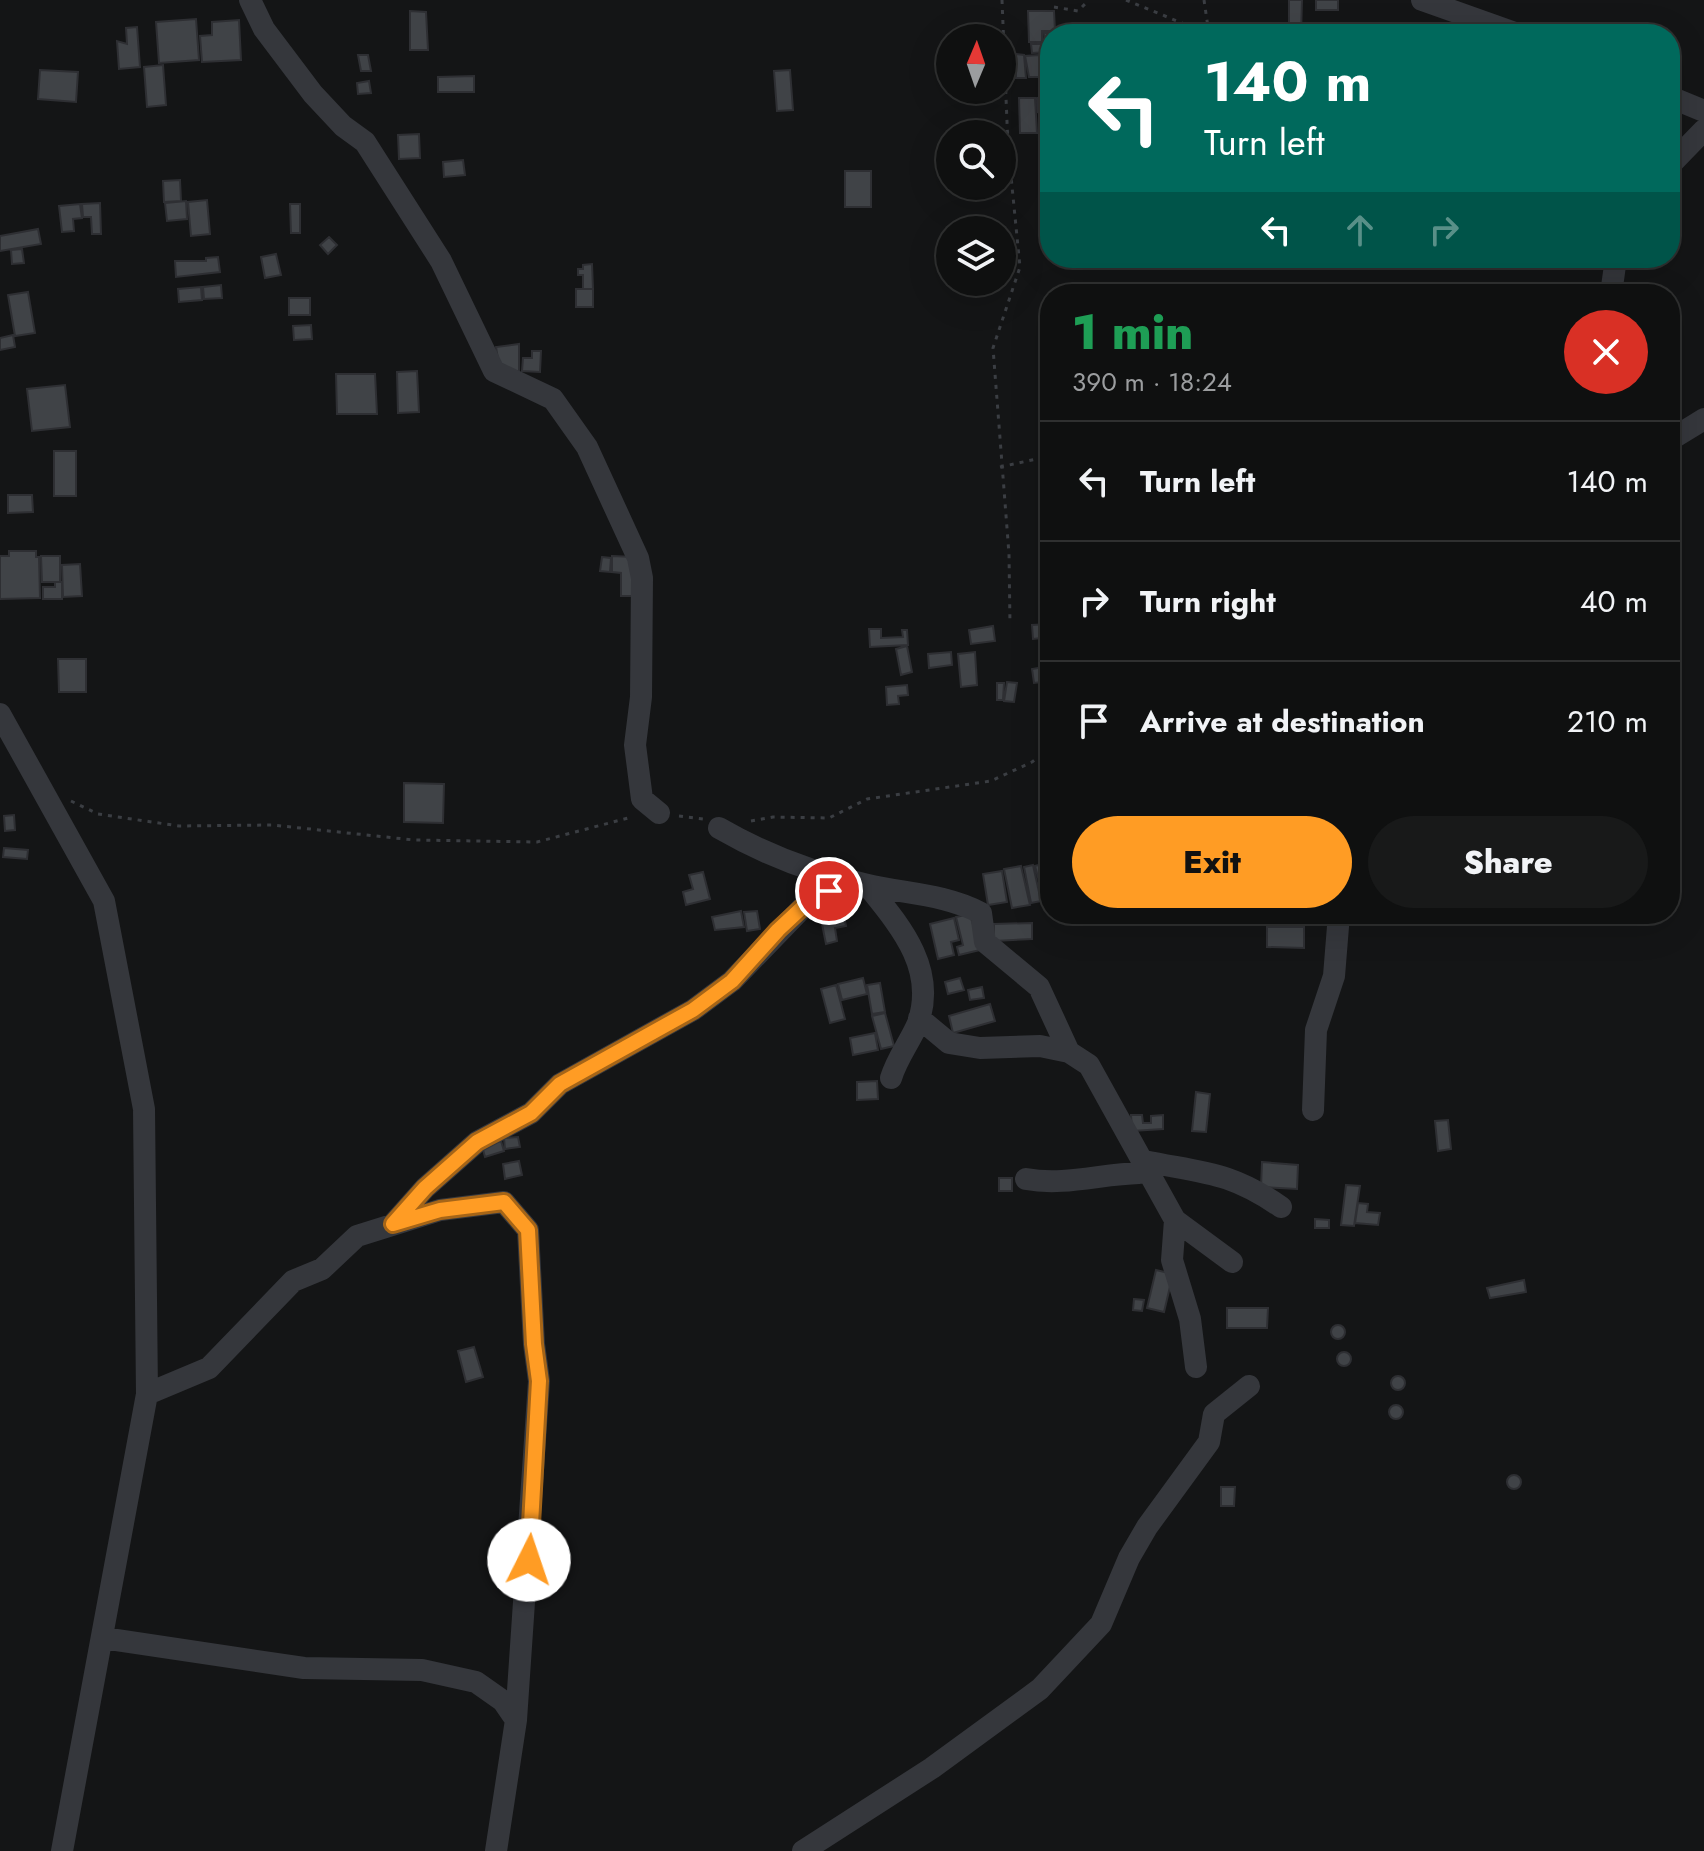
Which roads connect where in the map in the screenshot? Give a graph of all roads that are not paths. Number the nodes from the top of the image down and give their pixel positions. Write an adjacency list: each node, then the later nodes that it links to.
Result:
1 (250, 0): 11 (street)
2 (1422, 0): 3 (street)
3 (1490, 24)
4 (1680, 101): 5 (street)
5 (1704, 111)
6 (1704, 130): 7 (street)
7 (1680, 155)
8 (1704, 419): 9 (street)
9 (1680, 434)
10 (0, 714): 27 (street)
11 (659, 813)
12 (719, 828): 13 (street)
13 (859, 882): 15 (street); 16 (street); 23 (street)
14 (1338, 924): 18 (street)
15 (919, 1018): 16 (street); 17 (street)
16 (1069, 1052): 19 (street)
17 (891, 1078)
18 (1313, 1110)
19 (1144, 1161): 20 (street); 21 (street); 22 (street)
20 (1026, 1179)
21 (1281, 1207)
22 (1175, 1220): 24 (street); 25 (street)
23 (393, 1224): 27 (street); 29 (street)
24 (1232, 1262)
25 (1196, 1367)
26 (1249, 1386): 32 (street)
27 (147, 1394): 28 (street)
28 (103, 1638): 29 (street); 30 (street)
29 (516, 1720): 31 (street)
30 (62, 1851)
31 (496, 1851)
32 (803, 1851)

